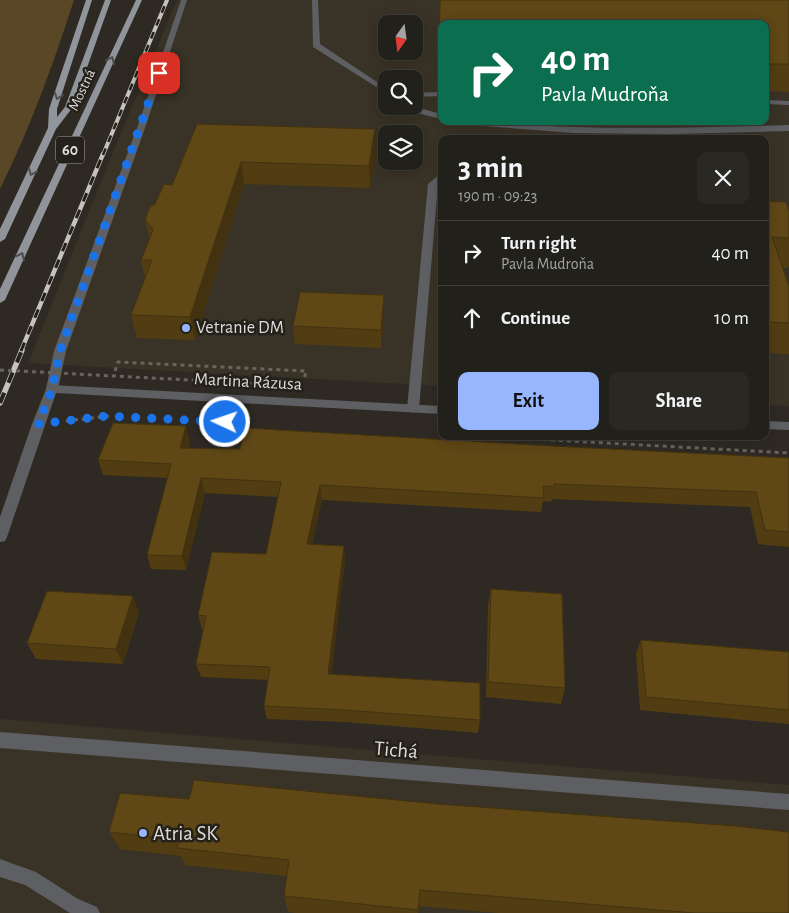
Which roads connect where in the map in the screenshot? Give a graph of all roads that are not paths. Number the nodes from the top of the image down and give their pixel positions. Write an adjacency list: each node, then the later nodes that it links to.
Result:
1 (89, 0): 14 (main road, Mostná / 60, one-way to 14)
2 (108, 0): 14 (main road)
3 (139, 0): 18 (main road, Mostná / 60, one-way to 3)
4 (184, 0): 19 (street)
5 (315, 0): 6 (street)
6 (378, 86)
7 (438, 94): 8 (street)
8 (423, 95)
9 (769, 102): 10 (street)
10 (789, 102)
11 (423, 112): 12 (street)
12 (438, 116)
13 (509, 125): 15 (street)
14 (52, 128): 17 (main road, Mostná / 60, one-way to 17)
15 (789, 128)
16 (438, 179): 20 (street)
17 (0, 239)
18 (0, 300)
19 (52, 390): 20 (street, Martina Rázusa); 24 (street)
20 (413, 409): 21 (street, Martina Rázusa)
21 (438, 410)
22 (769, 425): 23 (street)
23 (789, 426)
24 (0, 537)
25 (0, 740): 26 (street, Tichá)
26 (789, 802)
27 (0, 868): 28 (street)
28 (91, 913)

